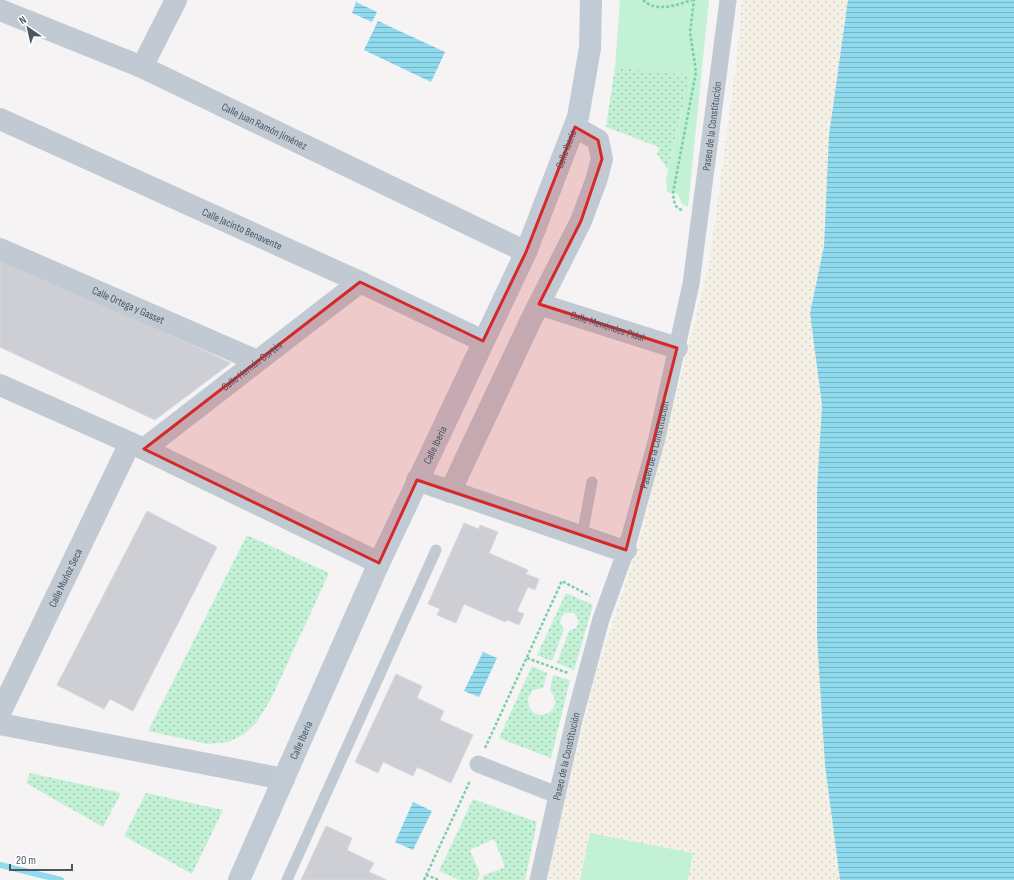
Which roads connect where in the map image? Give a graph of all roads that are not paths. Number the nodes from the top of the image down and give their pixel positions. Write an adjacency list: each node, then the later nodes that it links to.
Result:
1 (176, 0): 5 (street)
2 (592, 0): 7 (main road, Calle Iberia)
3 (728, 0): 13 (street, Paseo de la Constitución)
4 (0, 10): 5 (street, Calle Juan Ramón Jiménez)
5 (142, 67): 9 (street, Calle Juan Ramón Jiménez)
6 (0, 119): 10 (street, Calle Jacinto Benavente)
7 (575, 127): 9 (main road, Calle Iberia); 11 (street)
8 (0, 249): 14 (street, Calle Ortega y Gasset)
9 (526, 252): 12 (main road, Calle Iberia)
10 (360, 282): 12 (street, Calle Jacinto Benavente); 14 (street, Calle Hernán Cortés)
11 (539, 304): 13 (street, Calle Menéndez Pidal); 19 (street)
12 (483, 341): 17 (main road, Calle Iberia)
13 (677, 348): 22 (street, Paseo de la Constitución)
14 (258, 361): 16 (street, Calle Hernán Cortés)
15 (0, 385): 16 (street)
16 (137, 446): 23 (street); 24 (street, Calle Muñoz Seca)
17 (417, 480): 19 (street); 23 (main road, Calle Iberia)
18 (592, 482): 20 (lane)
19 (450, 492): 20 (street)
20 (582, 536): 22 (street)
21 (436, 550): 30 (lane)
22 (626, 550): 28 (street, Paseo de la Constitución)
23 (379, 563): 27 (main road, Calle Iberia)
24 (0, 713)
25 (0, 724): 27 (street)
26 (478, 764): 28 (street)
27 (284, 779): 29 (main road, Calle Iberia)
28 (557, 795): 31 (street, Paseo de la Constitución)
29 (239, 880)
30 (287, 880)
31 (538, 880)

